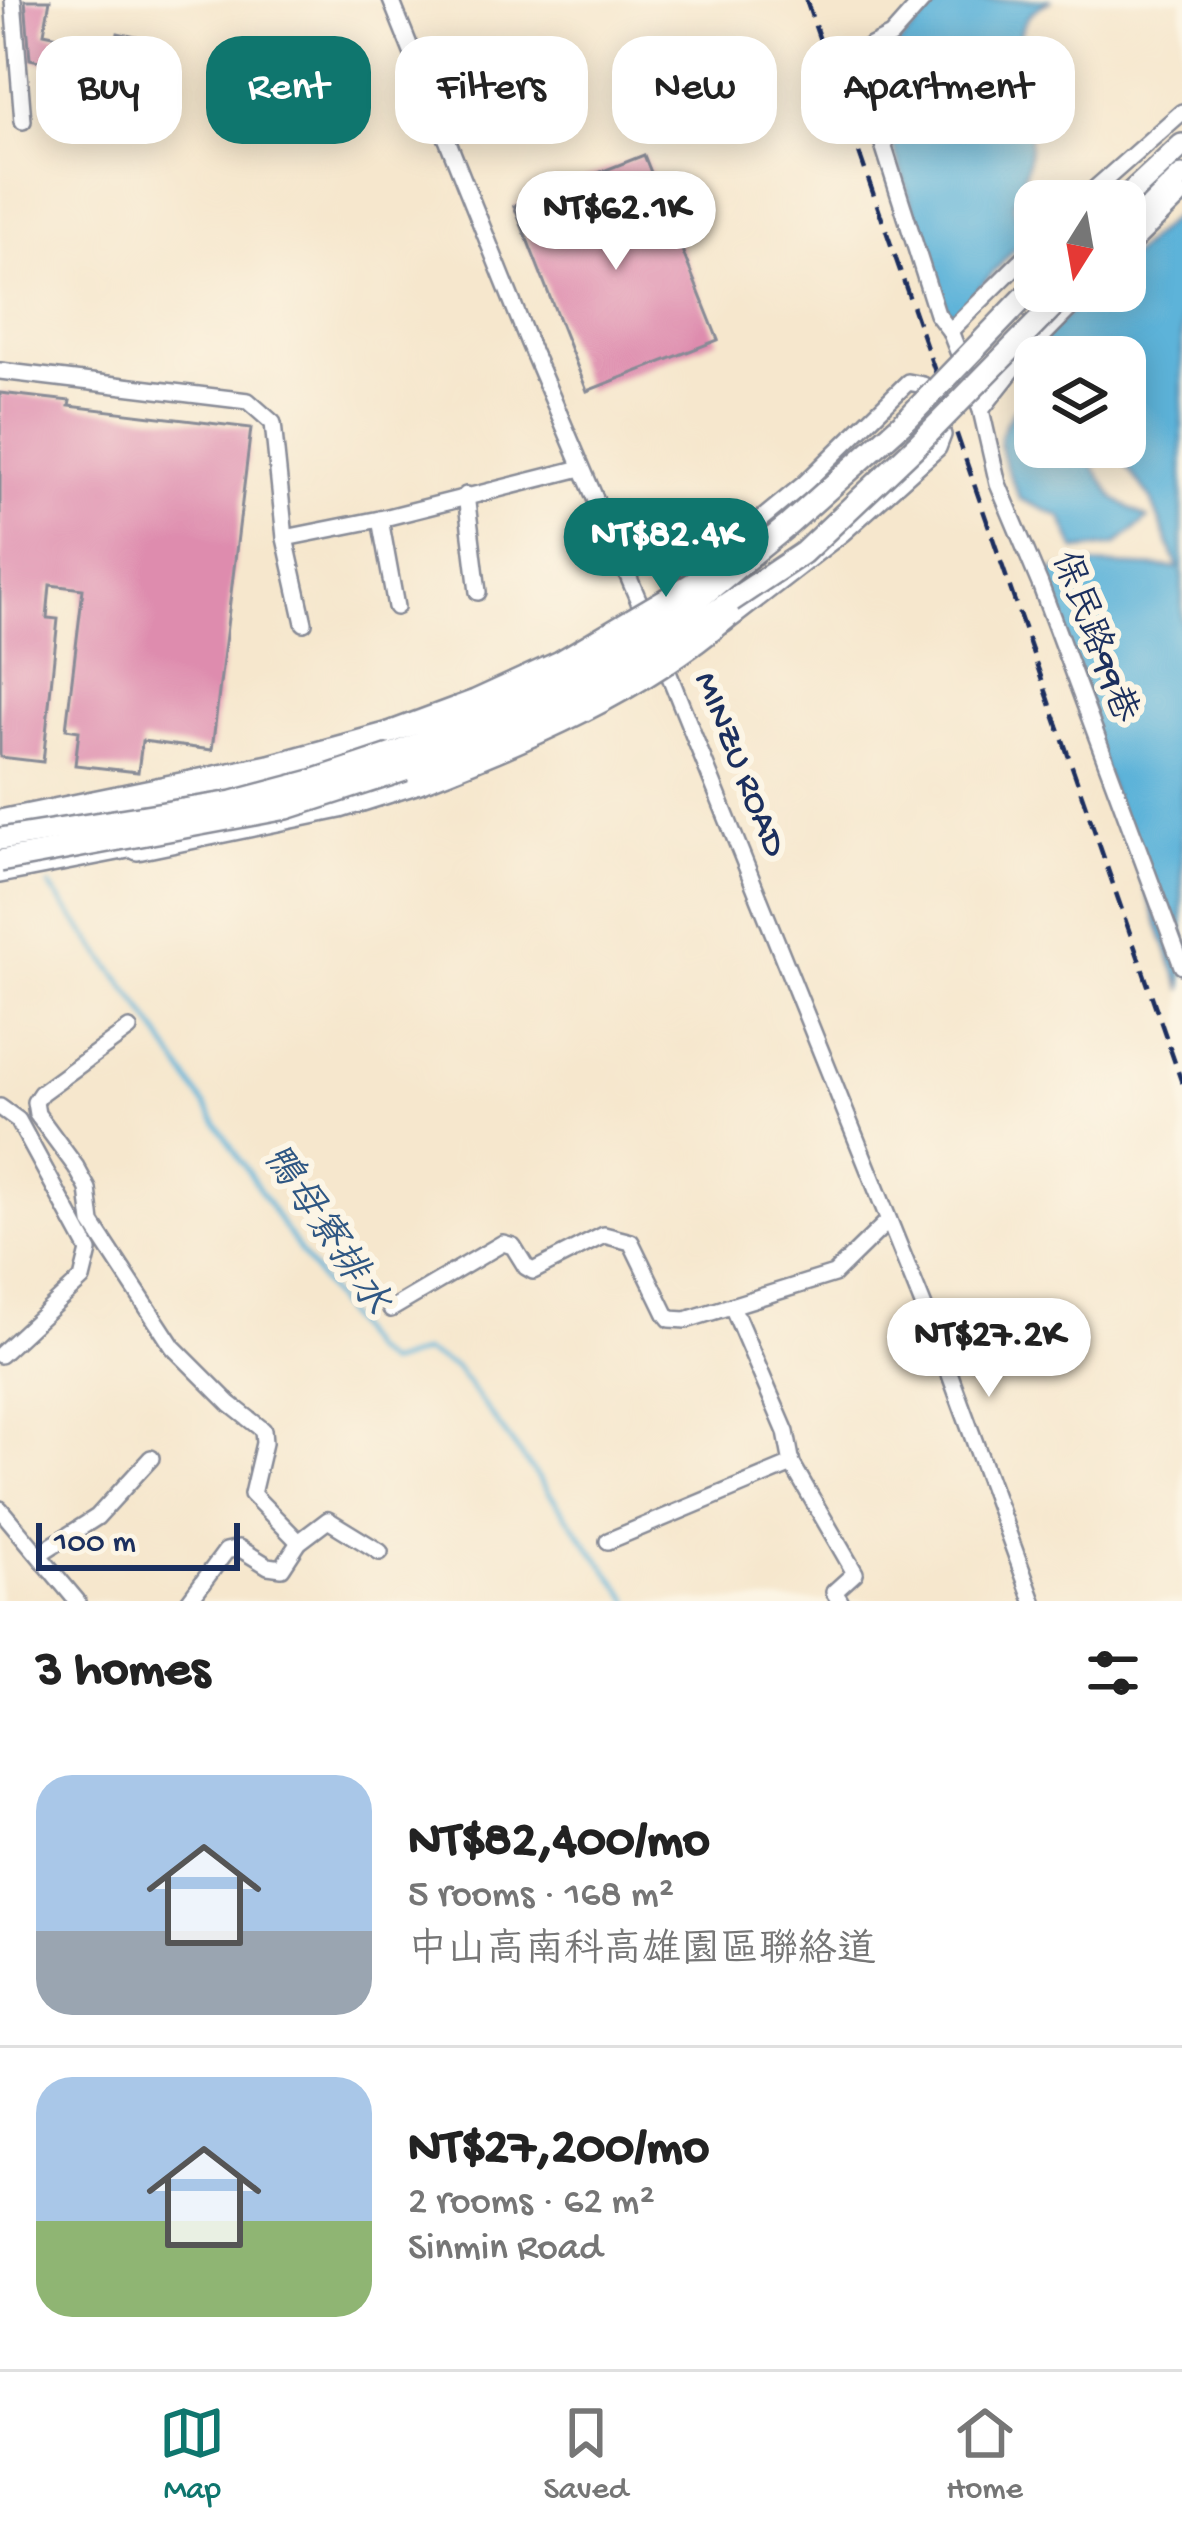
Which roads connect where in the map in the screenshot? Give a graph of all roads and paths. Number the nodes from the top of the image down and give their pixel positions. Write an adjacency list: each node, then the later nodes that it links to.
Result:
1 (13, 0): 5 (street)
2 (391, 0): 20 (street, MINZU ROAD)
3 (923, 0): 17 (street, 保民路99巷)
4 (1182, 112): 8 (street)
5 (23, 121)
6 (1182, 145): 9 (highway)
7 (1182, 176): 11 (highway)
8 (1105, 180)
9 (1144, 180)
10 (1182, 196): 12 (street)
11 (1146, 212)
12 (1146, 231)
13 (1014, 268): 17 (street)
14 (1014, 308): 23 (highway, bridge)
15 (1047, 312): 25 (highway, bridge)
16 (1066, 312): 19 (street)
17 (950, 331): 19 (street, 保民路99巷)
18 (0, 370): 24 (street)
19 (981, 410): 36 (street, 保民路99巷)
20 (581, 468): 21 (street); 28 (street, MINZU ROAD)
21 (466, 495): 22 (street); 26 (street)
22 (380, 519): 24 (street); 27 (street)
23 (786, 527): 31 (highway, bridge); 32 (highway, bridge)
24 (285, 538): 29 (street)
25 (803, 553): 33 (highway, bridge); 34 (highway, bridge)
26 (478, 592)
27 (396, 607)
28 (648, 621): 30 (street, MINZU ROAD); 30 (street); 31 (street)
29 (304, 622)
30 (661, 655): 33 (street); 39 (street, MINZU ROAD)
31 (0, 823)
32 (0, 839)
33 (137, 849): 35 (street)
34 (0, 860)
35 (0, 875)
36 (1182, 966)
37 (129, 1029): 48 (street)
38 (0, 1107): 42 (street)
39 (888, 1221): 40 (street); 54 (street, MINZU ROAD)
40 (732, 1306): 41 (street); 44 (street)
41 (391, 1309)
42 (0, 1355)
43 (151, 1458): 50 (street)
44 (791, 1464): 47 (street); 53 (street)
45 (0, 1498): 50 (street)
46 (0, 1509): 50 (street)
47 (608, 1541)
48 (299, 1542): 49 (street); 52 (street)
49 (380, 1552)
50 (39, 1555): 51 (street)
51 (77, 1601)
52 (189, 1601)
53 (840, 1601)
54 (1033, 1601)

